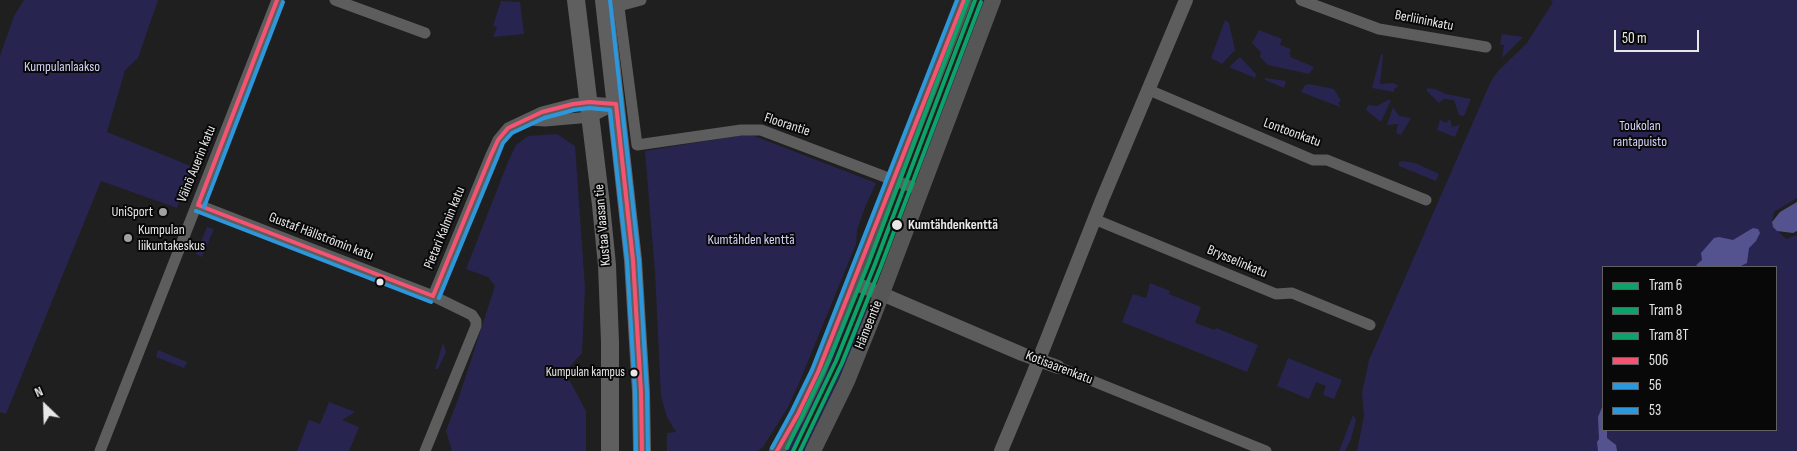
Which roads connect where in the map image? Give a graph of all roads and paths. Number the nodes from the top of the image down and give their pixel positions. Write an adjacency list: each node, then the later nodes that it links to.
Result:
1 (277, 0): 18 (street, Väinö Auerin katu)
2 (334, 0): 10 (street)
3 (576, 0): 14 (main road, Kustaa Vaasan tie)
4 (641, 0): 9 (street)
5 (964, 0): 15 (main road)
6 (993, 0): 16 (main road, Hämeentie)
7 (1186, 0): 12 (street)
8 (1301, 0): 11 (street, Berliininkatu)
9 (614, 2): 13 (main road, Kustaa Vaasan tie); 15 (street, Floorantie)
10 (425, 33)
11 (1486, 47)
12 (1149, 90): 17 (street, Lontoonkatu); 19 (street)
13 (616, 104): 14 (street, Pietari Kalmin katu); 29 (main road, Kustaa Vaasan tie)
14 (590, 109): 22 (street, Pietari Kalmin katu); 28 (main road, Kustaa Vaasan tie)
15 (893, 181): 16 (street, Floorantie); 20 (main road)
16 (920, 190): 21 (main road, Hämeentie)
17 (1426, 200)
18 (198, 205): 22 (street, Gustaf Hällströmin katu); 26 (street, Väinö Auerin katu)
19 (1094, 219): 23 (street, Brysselinkatu); 24 (street)
20 (853, 283): 21 (street, Kotisaarenkatu); 30 (main road)
21 (882, 294): 24 (street, Kotisaarenkatu); 31 (main road, Hämeentie)
22 (434, 296): 27 (street)
23 (1370, 325)
24 (1038, 360): 25 (street, Kotisaarenkatu); 32 (street)
25 (1058, 367): 33 (street, Kotisaarenkatu)
26 (100, 451)
27 (425, 451)
28 (610, 451)
29 (642, 451)
30 (776, 451)
31 (813, 451)
32 (1000, 451)
33 (1266, 451)

